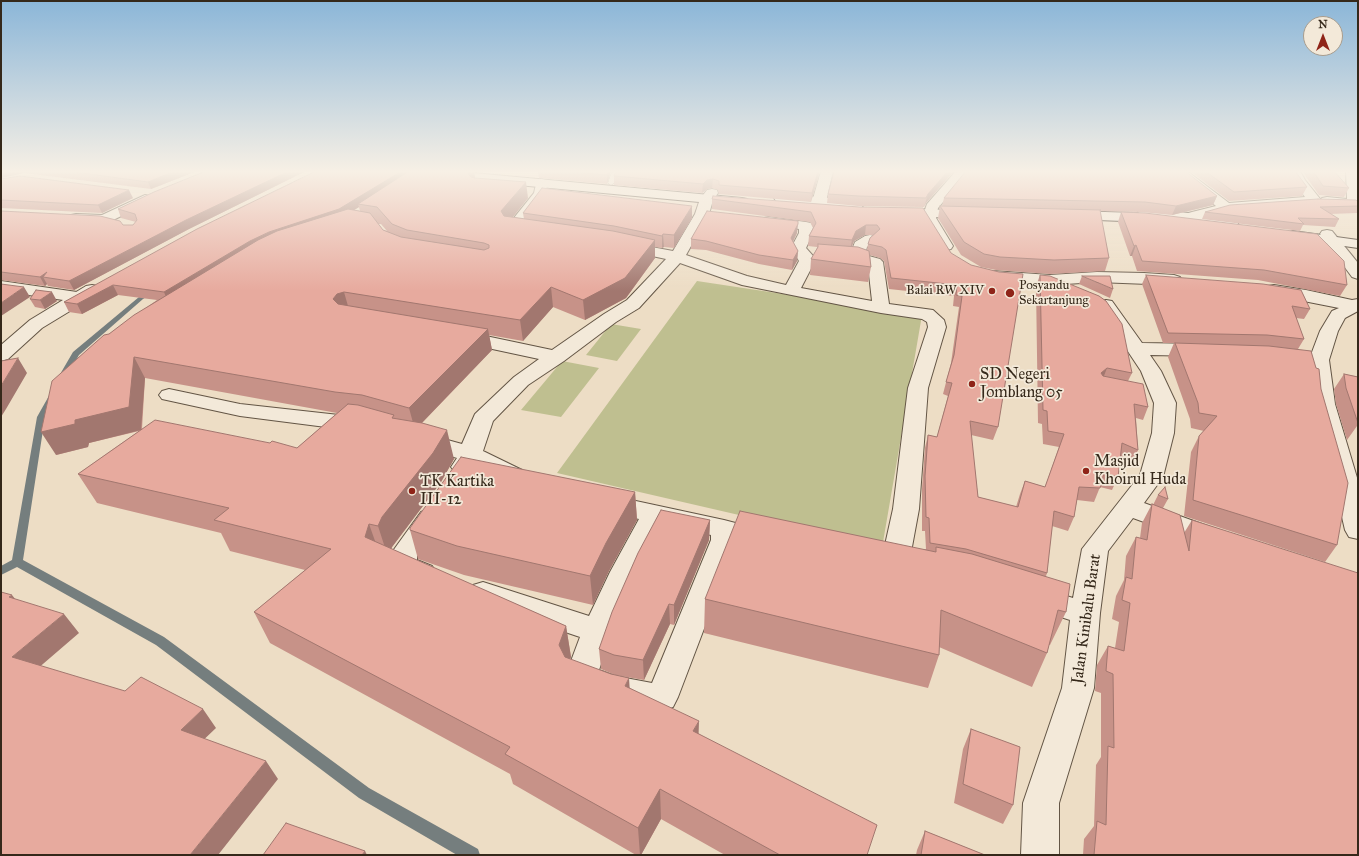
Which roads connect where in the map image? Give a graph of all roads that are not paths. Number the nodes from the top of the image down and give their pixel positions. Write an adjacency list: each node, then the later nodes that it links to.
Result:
1 (931, 210): 27 (street)
2 (121, 211): 13 (street)
3 (523, 211): 18 (street)
4 (703, 211): 9 (street)
5 (1092, 211): 15 (street)
6 (1132, 211): 12 (street)
7 (1211, 211): 12 (street)
8 (687, 212): 9 (street)
9 (702, 214): 10 (street); 26 (street)
10 (718, 215)
11 (60, 217): 13 (street)
12 (1192, 217): 15 (street); 15 (street)
13 (104, 219): 16 (street)
14 (757, 220): 24 (street)
15 (1177, 220)
16 (126, 225)
17 (1279, 231): 19 (street)
18 (545, 234)
19 (1329, 237): 21 (street); 23 (street); 29 (street)
20 (870, 238): 38 (street)
21 (1358, 238)
22 (606, 243): 26 (street)
23 (1358, 244)
24 (800, 251): 25 (street); 35 (street)
25 (821, 254)
26 (677, 257): 35 (street); 43 (street)
27 (954, 259)
28 (980, 272): 30 (street)
29 (1358, 274)
30 (1050, 280): 31 (street); 40 (street, Jalan Kinibalu Barat)
31 (1188, 281)
32 (105, 282): 36 (street)
33 (1, 286): 36 (street)
34 (1258, 287): 37 (street)
35 (791, 291): 38 (street)
36 (77, 298): 42 (street)
37 (1356, 305): 53 (street)
38 (881, 308): 56 (street)
39 (442, 334): 43 (street)
40 (1136, 349): 41 (street); 50 (street, Jalan Kinibalu Barat)
41 (1216, 351)
42 (1, 355)
43 (557, 357): 47 (street)
44 (169, 395): 45 (street)
45 (376, 428)
46 (403, 435): 47 (street)
47 (470, 454): 48 (street); 59 (street)
48 (534, 483)
49 (586, 498): 51 (street)
50 (1128, 506): 55 (street); 58 (street, Jalan Kinibalu Barat)
51 (655, 514): 52 (street); 59 (street)
52 (724, 529): 54 (street); 59 (street)
53 (1358, 530)
54 (780, 542)
55 (1237, 546)
56 (895, 563)
57 (1012, 591): 58 (street)
58 (1085, 613): 60 (street, Jalan Kinibalu Barat)
59 (598, 631)
60 (1040, 855)

